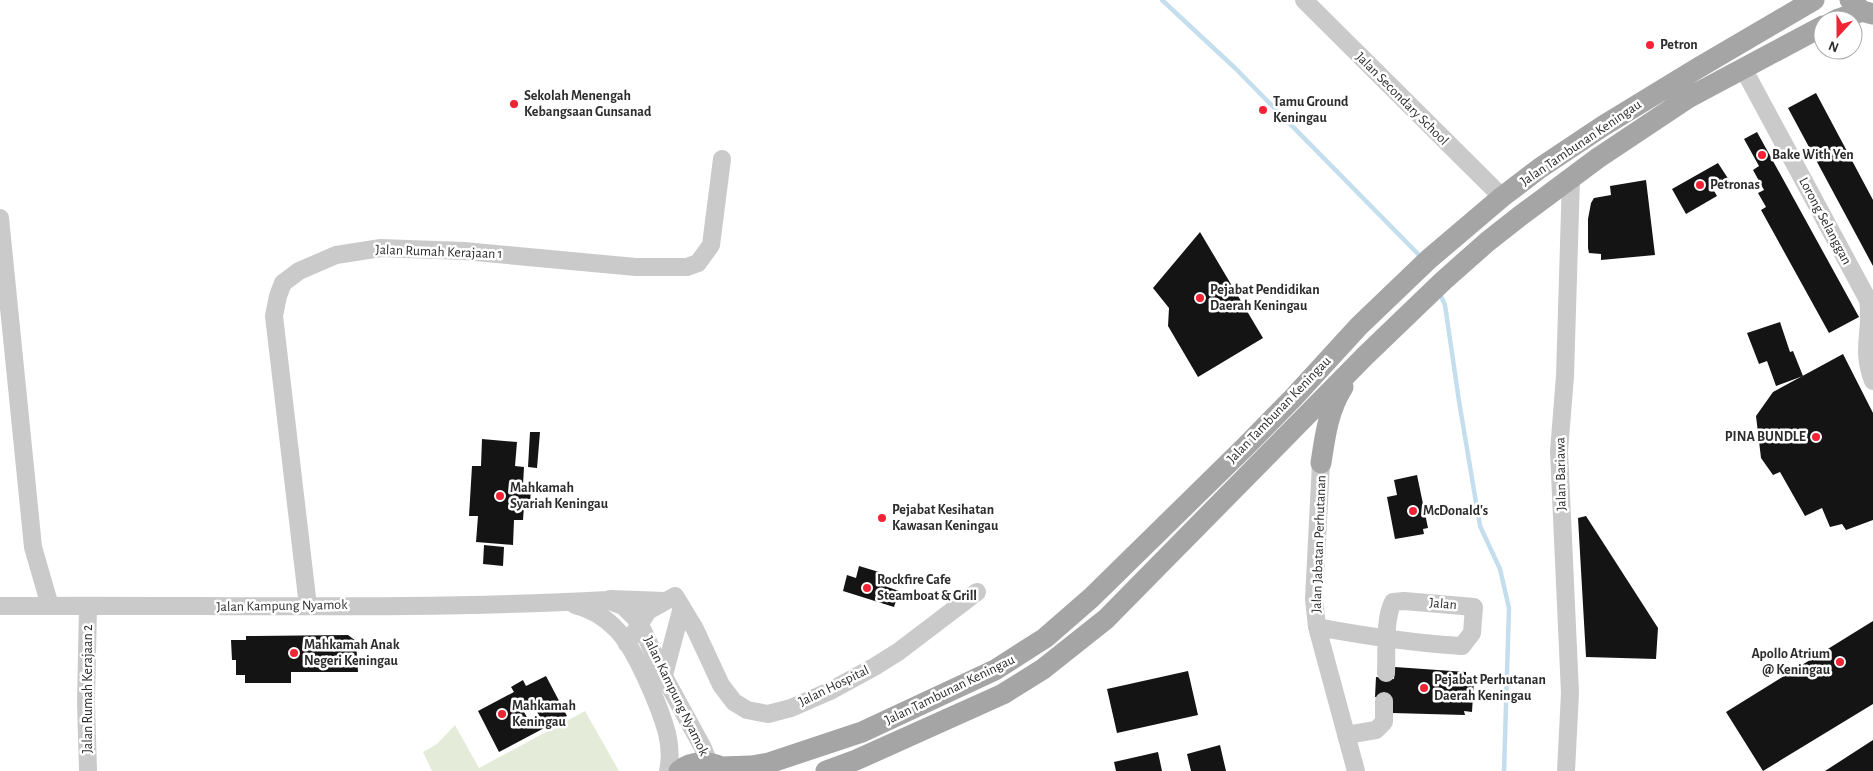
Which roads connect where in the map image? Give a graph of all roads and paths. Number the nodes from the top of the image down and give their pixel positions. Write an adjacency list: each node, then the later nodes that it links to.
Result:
1 (1304, 0): 7 (street, Jalan Secondary School)
2 (1814, 0): 7 (main road, Jalan Tambunan Keningau)
3 (1813, 31): 4 (main road, Jalan Tambunan Keningau)
4 (1743, 68): 6 (main road, Jalan Tambunan Keningau); 11 (street, Lorong Selanggan)
5 (722, 159): 21 (street, Jalan Rumah Kerajaan 1)
6 (1571, 178): 10 (main road, Jalan Tambunan Keningau); 38 (street, Jalan Bariawa)
7 (1502, 198): 32 (main road, Jalan Tambunan Keningau)
8 (0, 218): 9 (street)
9 (2, 263): 19 (street)
10 (1365, 356): 12 (main road, Jalan Tambunan Keningau); 13 (main road)
11 (1873, 381)
12 (1264, 460): 13 (main road); 36 (main road, Jalan Tambunan Keningau)
13 (1321, 462): 23 (street, Jalan Jabatan Perhutanan)
14 (977, 592): 26 (street, Jalan Hospital)
15 (607, 600): 16 (street); 17 (street, Jalan Kampung Nyamok); 22 (street, Jalan Kampung Nyamok)
16 (674, 601): 22 (street); 26 (street, Jalan Hospital); 27 (street)
17 (564, 602): 21 (street, Jalan Kampung Nyamok); 25 (street, Jalan Kampung Nyamok)
18 (0, 606): 19 (street, Jalan Kampung Nyamok)
19 (50, 606): 20 (street, Jalan Kampung Nyamok)
20 (88, 606): 21 (street, Jalan Kampung Nyamok); 33 (street, Jalan Rumah Kerajaan 2)
21 (308, 606)
22 (639, 622): 25 (street); 29 (street, Jalan Kampung Nyamok)
23 (1317, 627): 24 (street, Jalan); 31 (street, Jalan Jabatan Perhutanan)
24 (1387, 640): 24 (street, Jalan); 28 (street)
25 (627, 644): 34 (street, Jalan Kampung Nyamok)
26 (704, 648): 27 (street)
27 (669, 655): 29 (street)
28 (1386, 673)
29 (664, 675): 32 (street, Jalan Kampung Nyamok)
30 (1384, 701): 31 (street)
31 (1346, 734): 37 (street, Jalan Jabatan Perhutanan)
32 (720, 767): 35 (main road, Jalan Tambunan Keningau)
33 (88, 771)
34 (668, 771)
35 (679, 771)
36 (826, 771)
37 (1356, 771)
38 (1566, 771)

